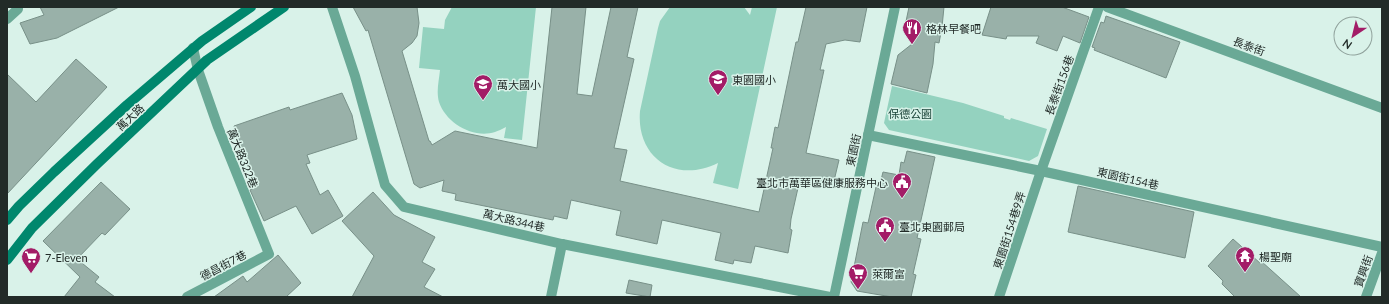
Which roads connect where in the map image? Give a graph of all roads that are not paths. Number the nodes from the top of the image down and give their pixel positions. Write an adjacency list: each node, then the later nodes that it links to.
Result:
1 (18, 7): 8 (street)
2 (251, 7): 9 (main road, 萬大路)
3 (284, 7): 10 (main road, 萬大路)
4 (332, 7): 15 (street, 萬大路344巷)
5 (895, 7): 12 (street, 東園街)
6 (1099, 7): 13 (street, 長泰街156巷)
7 (1107, 7): 11 (street, 長泰街)
8 (7, 19)
9 (193, 48): 10 (street, 萬大路322巷); 14 (main road, 萬大路)
10 (198, 70): 18 (street, 萬大路322巷); 19 (main road, 萬大路)
11 (1382, 108)
12 (868, 135): 13 (street, 東園街154巷); 23 (street, 東園街)
13 (1041, 171): 16 (street, 東園街154巷); 24 (street, 東園街154巷9弄)
14 (7, 220)
15 (562, 244): 21 (street); 22 (street, 萬大路344巷)
16 (1382, 247)
17 (1382, 253): 25 (street, 寶興街)
18 (269, 254): 20 (street, 德昌街7巷)
19 (7, 260)
20 (187, 297)
21 (551, 297)
22 (830, 297)
23 (834, 297)
24 (999, 297)
25 (1366, 297)

